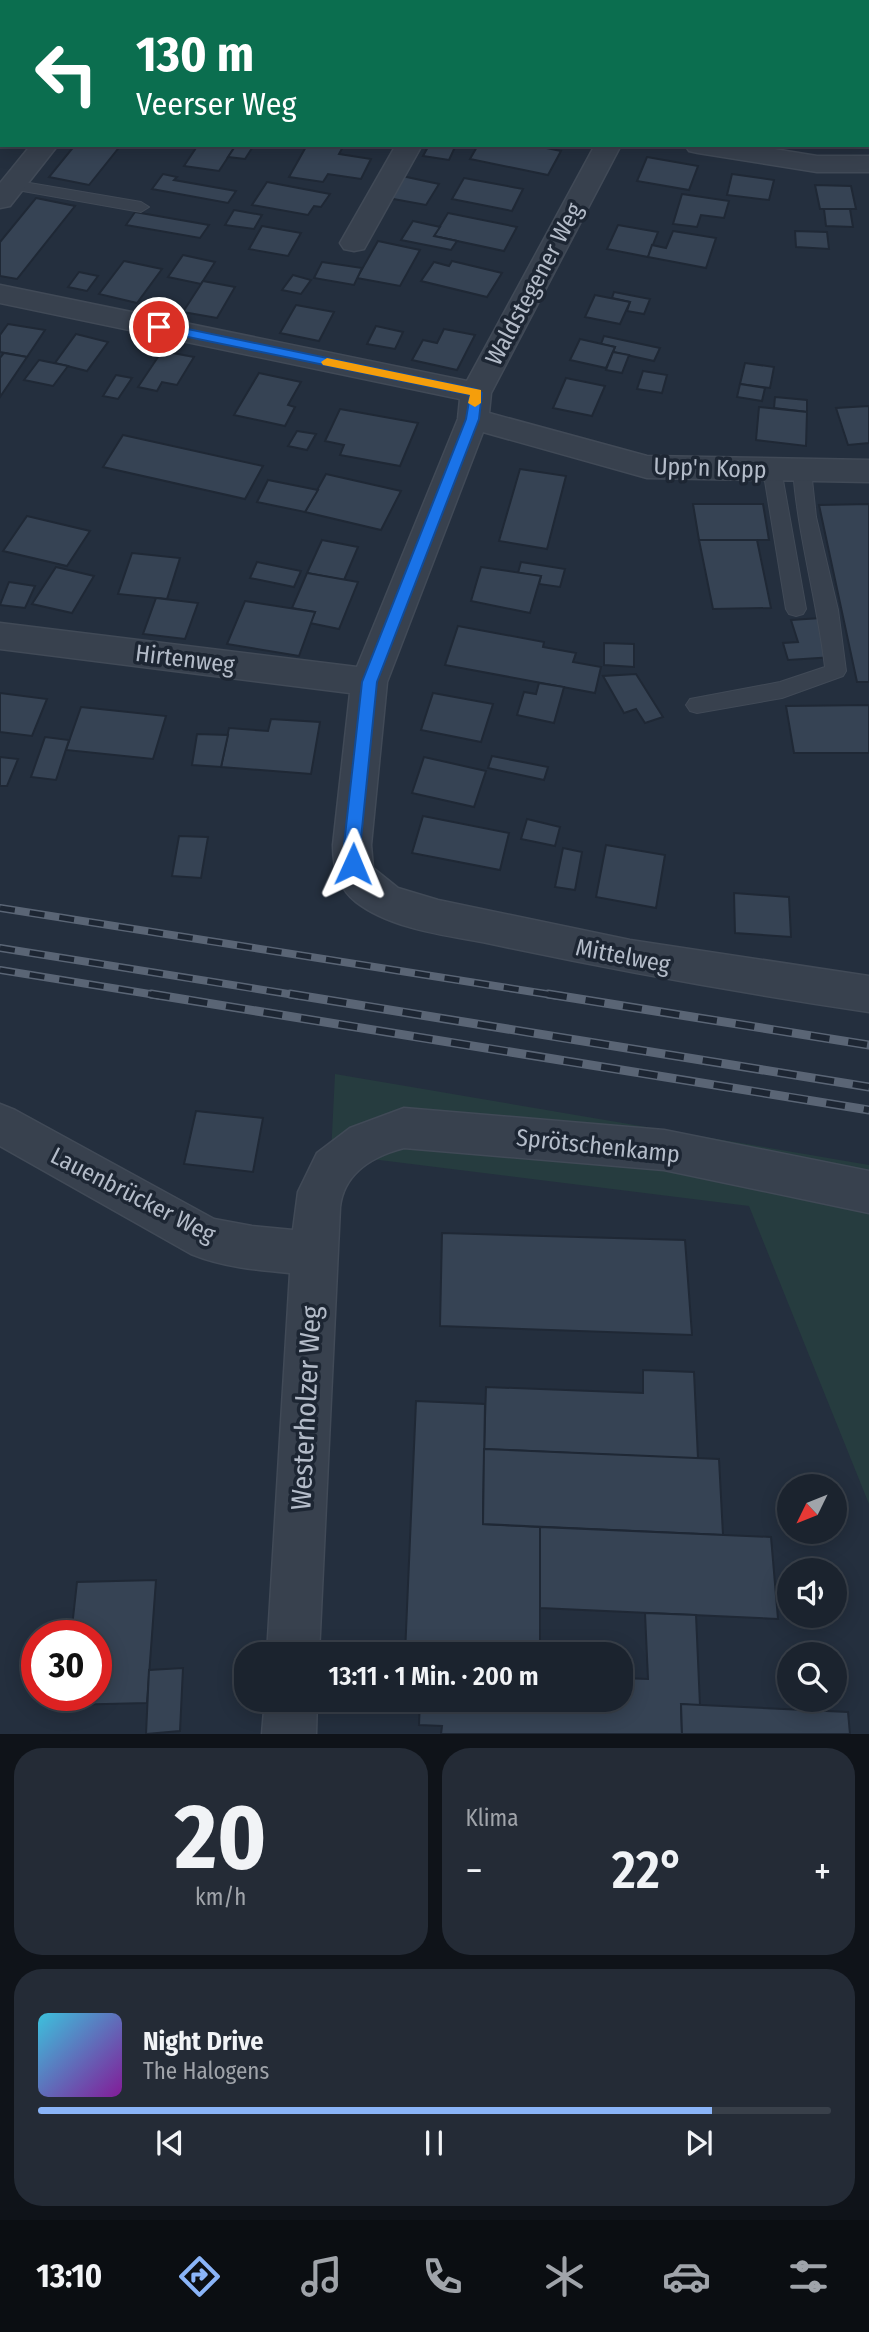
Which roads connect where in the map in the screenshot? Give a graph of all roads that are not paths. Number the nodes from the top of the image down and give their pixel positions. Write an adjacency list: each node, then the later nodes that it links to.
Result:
1 (44, 147): 6 (street)
2 (408, 147): 8 (street)
3 (607, 147): 10 (street, Waldstegener Weg)
4 (711, 147): 5 (street)
5 (869, 164)
6 (6, 192): 7 (lane)
7 (141, 206)
8 (354, 243)
9 (0, 295): 10 (street, Upp'n Kopp)
10 (474, 406): 11 (street, Upp'n Kopp); 15 (street, Waldstegener Weg)
11 (787, 470): 12 (street, Upp'n Kopp); 13 (lane); 16 (lane)
12 (869, 471)
13 (796, 608)
14 (0, 636): 15 (street, Hirtenweg)
15 (369, 682): 17 (street, Waldstegener Weg)
16 (697, 705)
17 (381, 897): 18 (street, Mittelweg)
18 (869, 994)
19 (0, 1124): 22 (street, Lauenbrücker Weg)
20 (334, 1166): 21 (street, Sprötschenkamp); 22 (street, Westerholzer Weg)
21 (869, 1192)
22 (314, 1253): 23 (street, Westerholzer Weg)
23 (294, 1642)
24 (290, 1712): 25 (street)
25 (289, 1734)

